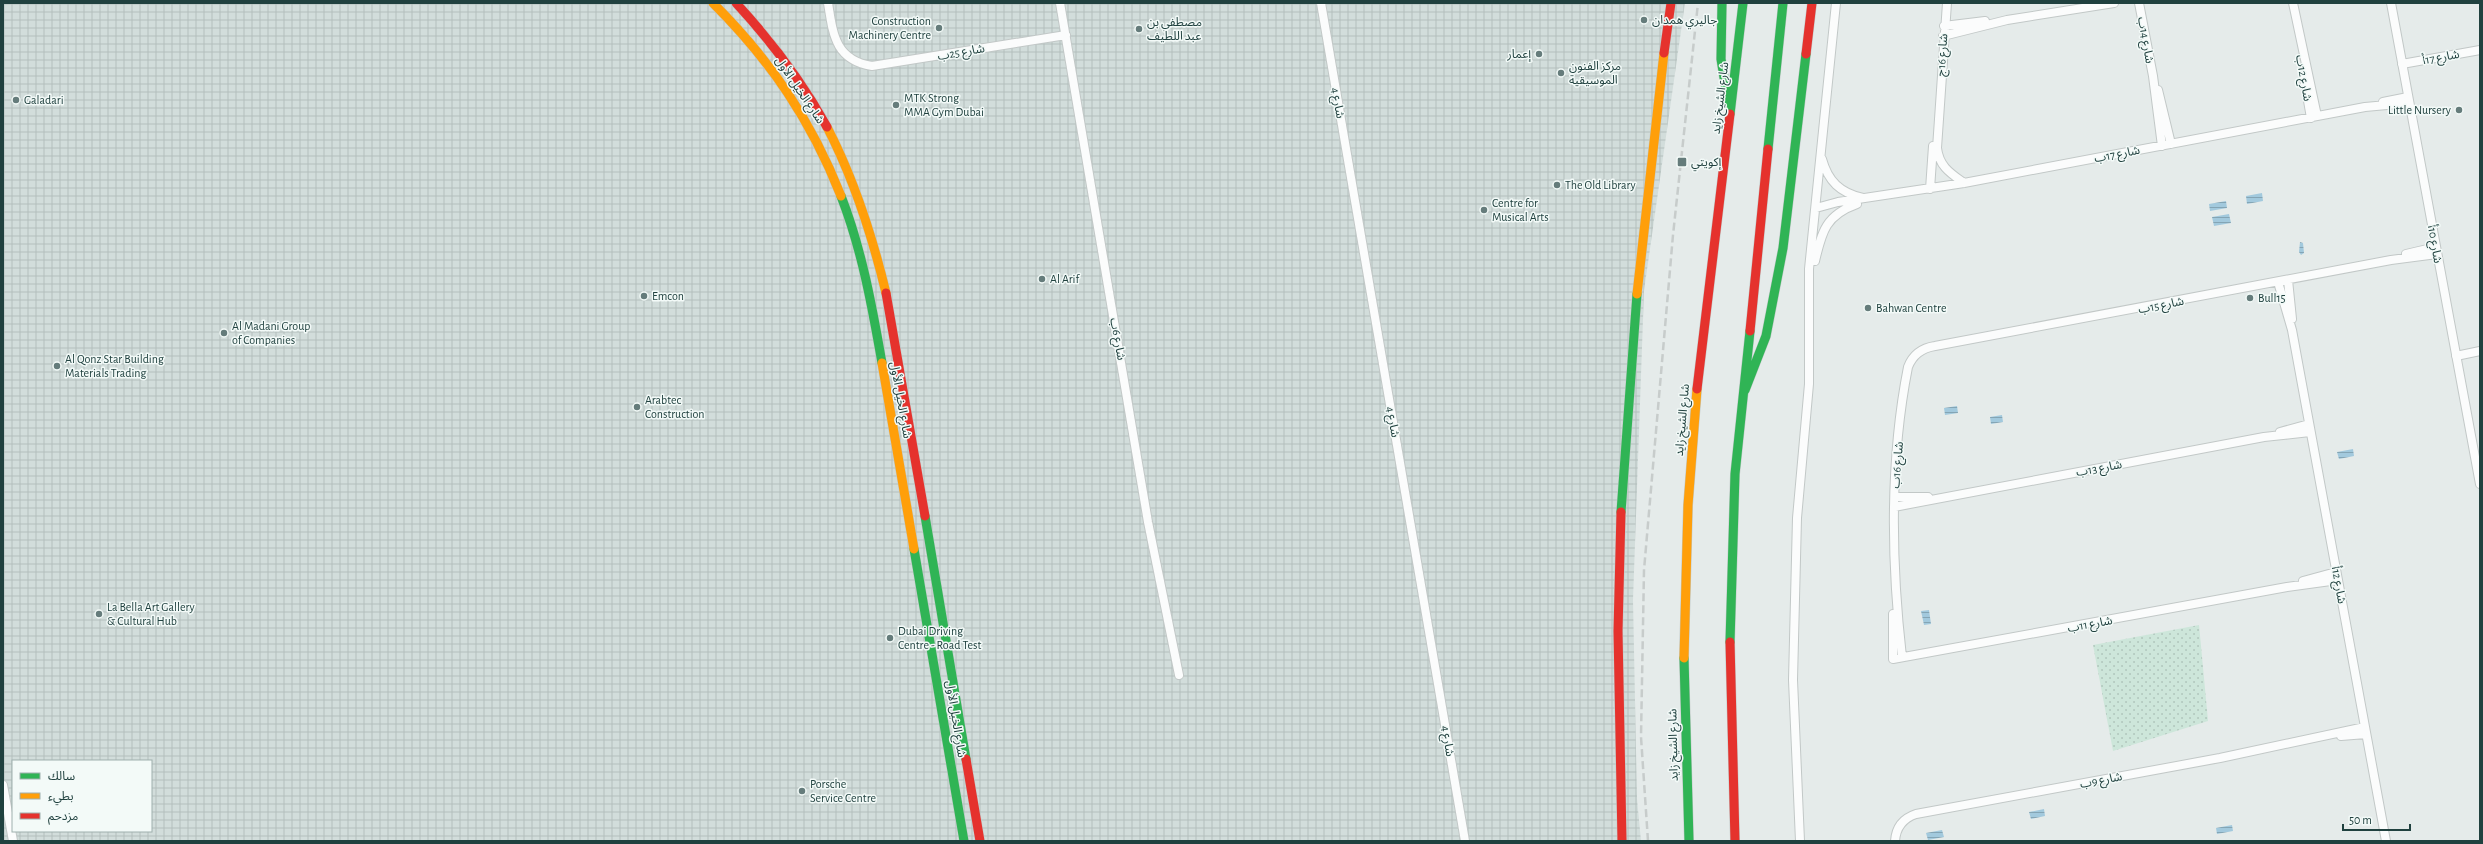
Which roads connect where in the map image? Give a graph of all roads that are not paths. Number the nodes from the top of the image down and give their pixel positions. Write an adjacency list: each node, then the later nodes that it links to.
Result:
1 (713, 3): 59 (main road, شارع الخيل الأول)
2 (736, 3): 60 (main road, شارع الخيل الأول)
3 (828, 3): 20 (street, شارع 25ب)
4 (1060, 3): 20 (street, شارع 6ب)
5 (1321, 3): 57 (street, شارع 4)
6 (1671, 3): 61 (main road)
7 (1722, 3): 27 (main road)
8 (1743, 3): 27 (main road, شارع الشيخ زايد)
9 (1783, 3): 44 (main road)
10 (1812, 3): 44 (main road)
11 (1836, 3): 31 (street)
12 (1947, 3): 19 (street, شارع 16ج)
13 (2114, 3): 17 (street)
14 (2139, 3): 24 (street, شارع 14ب)
15 (2292, 3): 28 (street, شارع 12ب)
16 (2391, 3): 23 (street, شارع 10أ)
17 (2087, 5): 18 (street)
18 (2007, 20): 19 (street); 21 (street)
19 (1944, 26): 21 (street, شارع 16ج)
20 (1066, 35): 54 (street, شارع 6ب)
21 (1943, 36): 26 (street, شارع 16ج)
22 (2480, 50): 23 (street, شارع 17أ)
23 (2402, 64): 25 (street, شارع 10أ)
24 (2153, 76): 29 (street, شارع 14ب); 30 (street, شارع 14ب)
25 (2409, 100): 28 (street, شارع 17ب); 36 (street, شارع 10أ)
26 (1938, 108): 32 (street, شارع 16ج); 33 (street, شارع 16ج)
27 (1731, 116): 62 (main road, شارع الشيخ زايد)
28 (2314, 117): 29 (street, شارع 17ب)
29 (2171, 144): 30 (street, شارع 17ب)
30 (2162, 146): 32 (street, شارع 17ب)
31 (1821, 152): 34 (street, شارع 17ب); 35 (street)
32 (1964, 183): 33 (street, شارع 17ب)
33 (1930, 189): 34 (street, شارع 17ب)
34 (1869, 199): 35 (street, شارع 17ب); 39 (street, شارع 17ب)
35 (1816, 208): 39 (street)
36 (2436, 250): 37 (street, شارع 15ب); 43 (street, شارع 10أ)
37 (2288, 280): 38 (street, شارع 15ب); 40 (street, شارع 12أ)
38 (2278, 282): 40 (street, شارع 12أ); 41 (street, شارع 15ب)
39 (1809, 283): 64 (street)
40 (2292, 330): 45 (street, شارع 12أ)
41 (1930, 347): 47 (street, شارع 16ب)
42 (2480, 351): 43 (street)
43 (2456, 356): 46 (street, شارع 10أ)
44 (1741, 399): 63 (main road)
45 (2310, 428): 48 (street, شارع 13ب); 50 (street, شارع 12أ)
46 (2480, 484)
47 (1895, 497): 48 (street, شارع 13ب); 49 (street, شارع 16ب)
48 (1934, 498): 49 (street, شارع 13ب)
49 (1894, 507): 51 (street, شارع 16ب)
50 (2337, 576): 52 (street, شارع 11ب); 55 (street, شارع 12أ)
51 (1895, 596): 52 (street, شارع 16ب); 53 (street, شارع 16ب)
52 (1902, 657): 53 (street, شارع 11ب)
53 (1893, 659)
54 (1179, 675)
55 (2365, 730): 65 (street, شارع 9ب); 66 (street, شارع 12أ)
56 (3, 785): 58 (street)
57 (1464, 839)
58 (13, 841)
59 (964, 841)
60 (980, 841)
61 (1622, 841)
62 (1689, 841)
63 (1735, 841)
64 (1800, 841)
65 (1894, 841)
66 (2386, 841)

